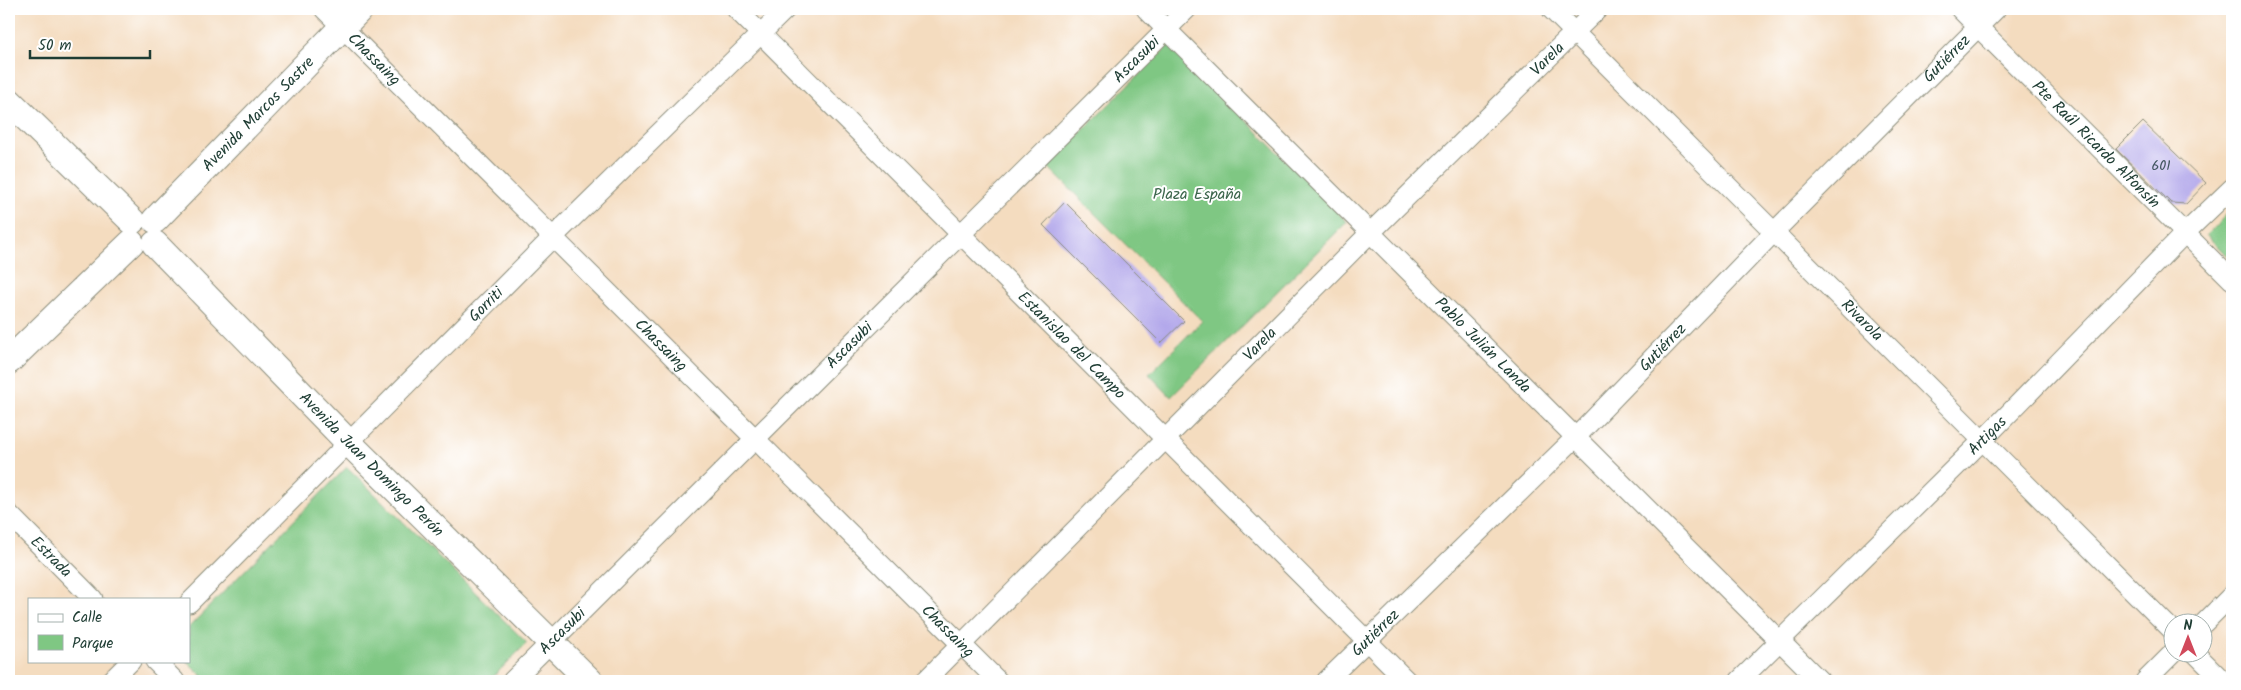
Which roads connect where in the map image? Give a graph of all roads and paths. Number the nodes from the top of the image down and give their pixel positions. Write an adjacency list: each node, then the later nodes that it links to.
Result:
1 (324, 9): 12 (street, Chassaing)
2 (360, 9): 12 (main road, Avenida Marcos Sastre)
3 (736, 9): 15 (street, Estanislao del Campo)
4 (786, 9): 15 (street, Gorriti)
5 (1146, 9): 13 (street, Pablo Julián Landa)
6 (1187, 9): 13 (street, Ascasubi)
7 (1551, 9): 14 (street, Rivarola)
8 (1598, 9): 14 (street, Varela)
9 (1960, 9): 11 (street, Pte Raúl Ricardo Alfonsín)
10 (1996, 9): 11 (street, Gutiérrez)
11 (1978, 26): 19 (street, Gutiérrez); 21 (street, Pte Raúl Ricardo Alfonsín)
12 (342, 27): 18 (main road, Avenida Marcos Sastre); 23 (street, Chassaing)
13 (1167, 29): 20 (street, Pablo Julián Landa); 22 (street, Ascasubi)
14 (1575, 32): 19 (street, Rivarola); 20 (street, Varela)
15 (761, 34): 22 (street, Estanislao del Campo); 23 (street, Gorriti)
16 (9, 101): 18 (main road, Avenida Juan Domingo Perón)
17 (2232, 188): 21 (street, Artigas)
18 (143, 232): 25 (main road, Avenida Marcos Sastre); 30 (main road, Avenida Juan Domingo Perón)
19 (1774, 232): 26 (street, Gutiérrez); 29 (street, Rivarola)
20 (1370, 233): 26 (street, Pablo Julián Landa); 28 (street, Varela)
21 (2185, 233): 24 (street, Pte Raúl Ricardo Alfonsín); 29 (street, Artigas)
22 (960, 234): 27 (street, Ascasubi); 28 (street, Estanislao del Campo)
23 (553, 238): 27 (street, Chassaing); 30 (street, Gorriti)
24 (2232, 280)
25 (9, 361)
26 (1576, 437): 37 (street, Pablo Julián Landa); 38 (street, Gutiérrez)
27 (756, 440): 39 (street, Ascasubi); 40 (street, Chassaing)
28 (1164, 440): 38 (street, Estanislao del Campo); 40 (street, Varela)
29 (1982, 441): 36 (street, Rivarola); 37 (street, Artigas)
30 (348, 442): 34 (street, Gorriti); 39 (main road, Avenida Juan Domingo Perón)
31 (9, 514): 33 (street, Estrada)
32 (2232, 595): 35 (street)
33 (92, 598)
34 (190, 602)
35 (2214, 613)
36 (2164, 622)
37 (1780, 640): 53 (street, Artigas); 54 (street, Pablo Julián Landa)
38 (1366, 641): 51 (street, Gutiérrez); 52 (street, Estanislao del Campo)
39 (550, 644): 47 (street, Ascasubi); 48 (main road, Avenida Juan Domingo Perón)
40 (960, 644): 49 (street, Varela); 50 (street, Chassaing)
41 (130, 662): 45 (street)
42 (156, 662): 46 (street)
43 (2164, 662): 55 (street)
44 (2204, 662): 56 (street)
45 (111, 681)
46 (175, 681)
47 (512, 681)
48 (590, 681)
49 (925, 681)
50 (998, 681)
51 (1326, 681)
52 (1406, 681)
53 (1738, 681)
54 (1820, 681)
55 (2146, 681)
56 (2222, 681)

